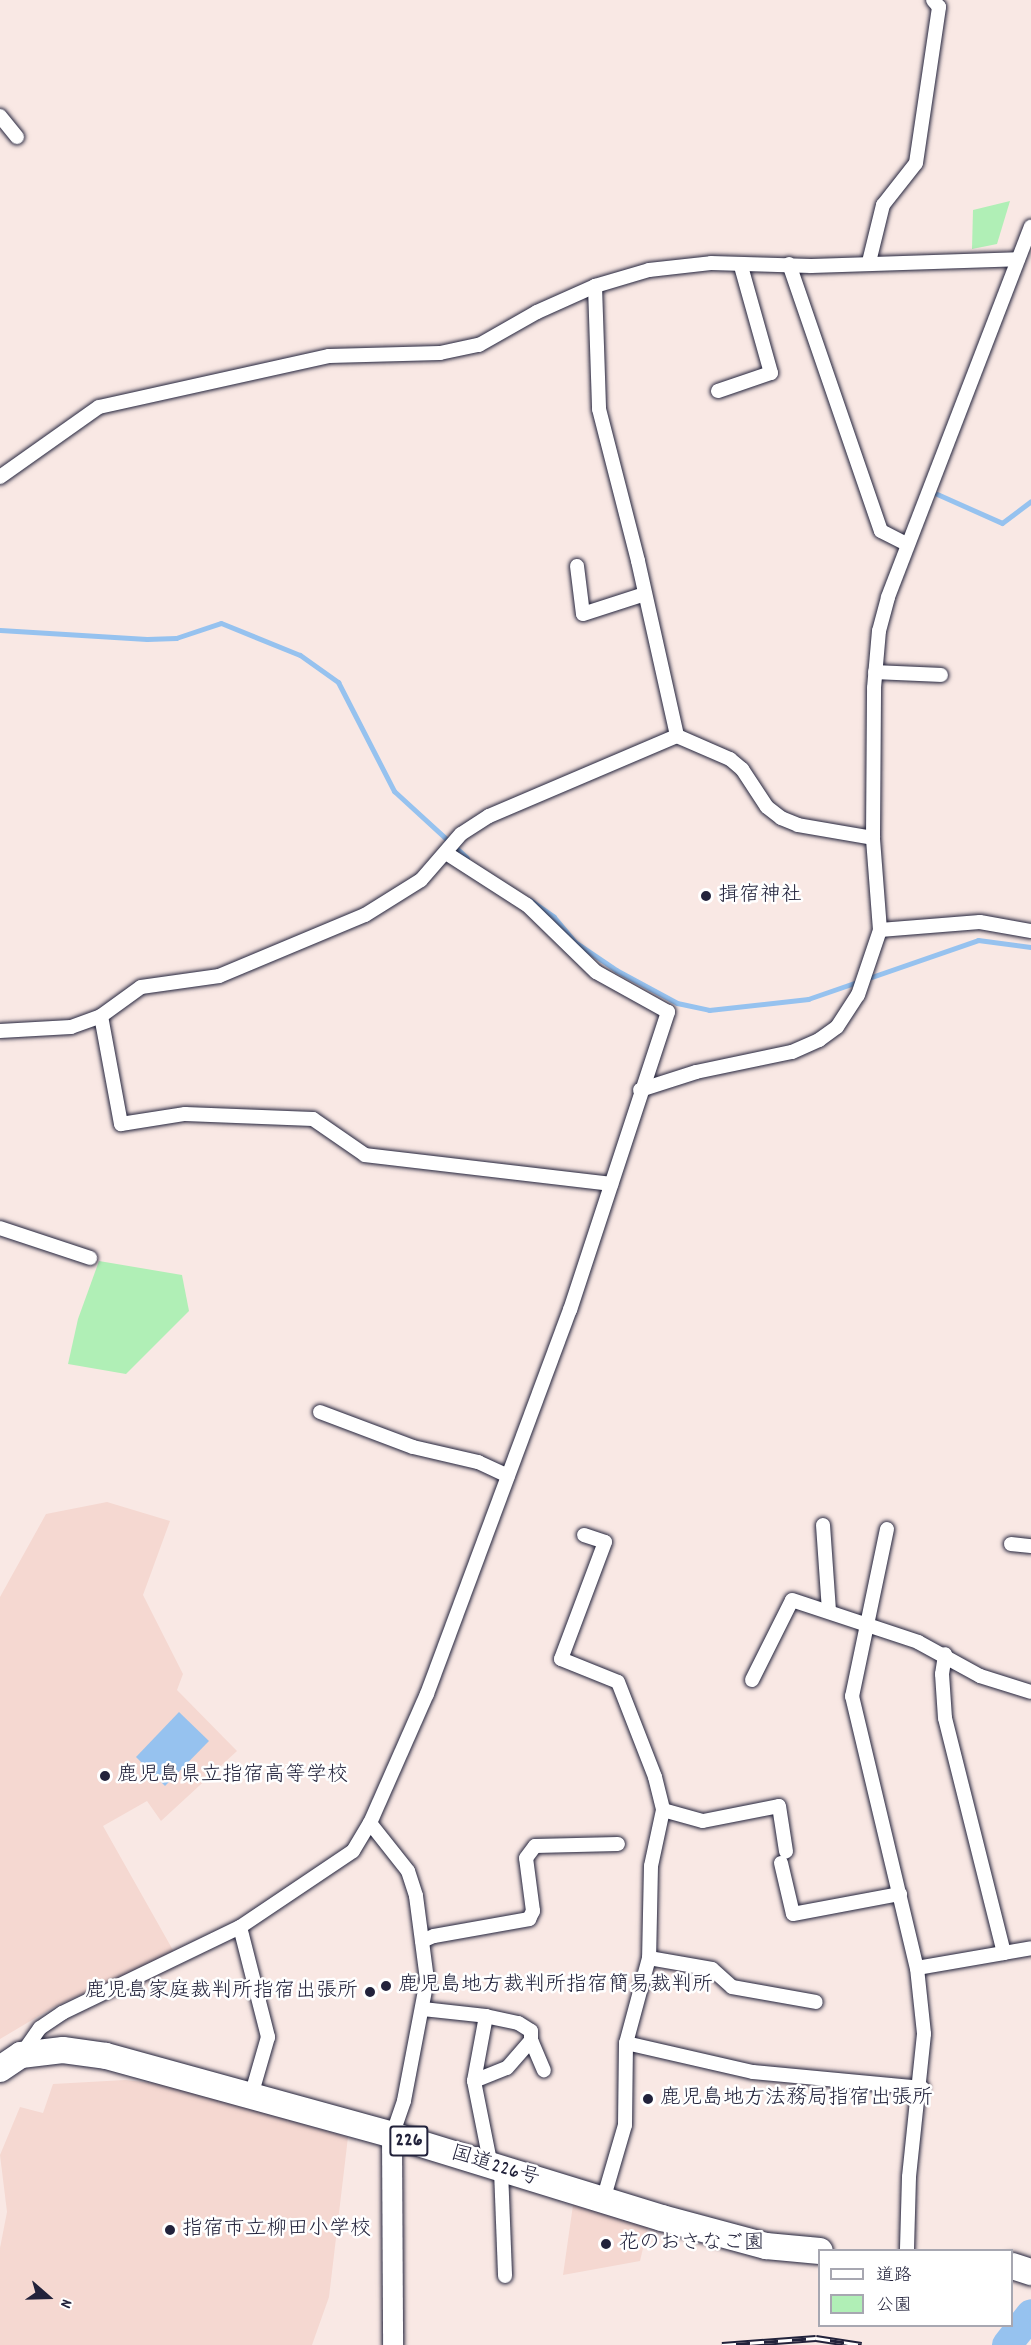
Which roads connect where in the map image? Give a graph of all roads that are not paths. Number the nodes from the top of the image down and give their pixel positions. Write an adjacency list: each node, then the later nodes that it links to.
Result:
1 (933, 0): 6 (street)
2 (0, 116): 3 (street)
3 (17, 137)
4 (1031, 228): 5 (street)
5 (1018, 259): 6 (street); 12 (street)
6 (869, 262): 7 (street)
7 (789, 264): 8 (street); 12 (street)
8 (741, 266): 9 (street); 10 (street)
9 (595, 286): 11 (street); 14 (street)
10 (718, 391)
11 (0, 477)
12 (908, 545): 15 (street)
13 (577, 566): 14 (street)
14 (645, 594): 17 (street)
15 (875, 672): 16 (street); 18 (street)
16 (941, 675)
17 (677, 736): 18 (street); 19 (street)
18 (873, 838): 20 (street)
19 (446, 853): 22 (street); 24 (street)
20 (879, 930): 21 (street); 24 (street)
21 (1031, 931)
22 (101, 1016): 23 (street); 25 (street)
23 (0, 1031)
24 (640, 1090): 25 (street)
25 (611, 1184): 29 (street)
26 (0, 1228): 27 (street)
27 (90, 1258)
28 (320, 1412): 29 (street)
29 (508, 1476): 41 (street)
30 (823, 1525): 35 (street)
31 (887, 1529): 36 (street)
32 (584, 1535): 40 (street)
33 (1011, 1544): 34 (street)
34 (1031, 1546)
35 (829, 1610): 36 (street); 38 (street)
36 (868, 1624): 37 (street); 43 (street)
37 (945, 1654): 39 (street); 47 (street)
38 (752, 1680)
39 (1031, 1692)
40 (663, 1810): 43 (street); 48 (street)
41 (370, 1823): 44 (street); 45 (street)
42 (618, 1844): 45 (street)
43 (900, 1894): 49 (street)
44 (240, 1927): 55 (street); 60 (street)
45 (422, 1941): 51 (street)
46 (1031, 1948): 47 (street)
47 (1004, 1953): 49 (street)
48 (649, 1958): 50 (street); 54 (street)
49 (917, 1968): 59 (street)
50 (816, 2002)
51 (423, 2009): 52 (street); 61 (street)
52 (486, 2016): 53 (street); 58 (street)
53 (531, 2040): 57 (street); 58 (street)
54 (626, 2043): 59 (street); 63 (street)
55 (21, 2055): 56 (highway, 国道226号 / 226); 60 (highway, 国道226号 / 226)
56 (0, 2069)
57 (544, 2070)
58 (474, 2081): 62 (street)
59 (921, 2088): 64 (street)
60 (251, 2096): 61 (highway, 国道226号 / 226)
61 (392, 2135): 62 (highway, 国道226号 / 226); 69 (main road)
62 (496, 2168): 63 (highway, 国道226号 / 226); 68 (street)
63 (603, 2200): 65 (highway, 国道226号 / 226)
64 (907, 2249)
65 (818, 2251)
66 (1013, 2267): 67 (highway)
67 (1031, 2272)
68 (505, 2276)
69 (393, 2345)

